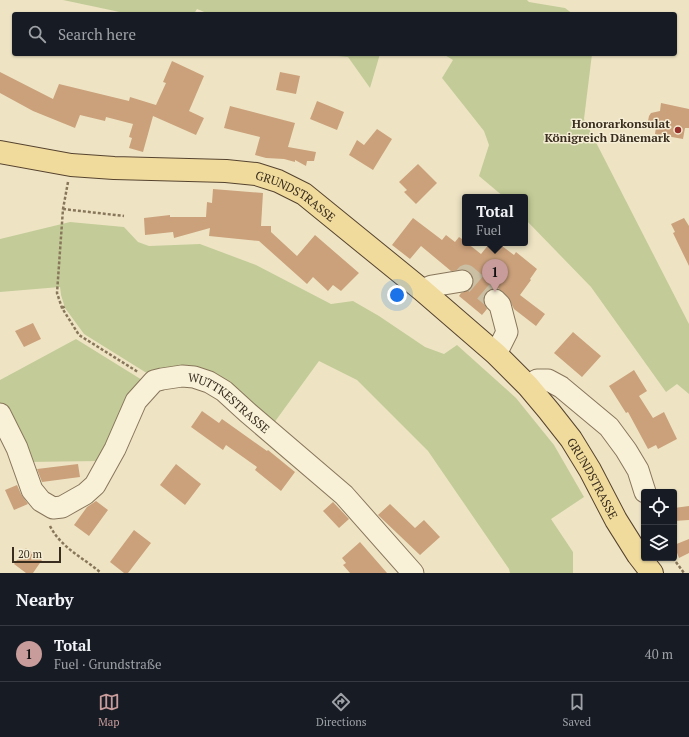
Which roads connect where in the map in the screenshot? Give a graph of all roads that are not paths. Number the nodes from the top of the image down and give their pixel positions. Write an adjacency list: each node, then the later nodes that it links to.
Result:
1 (0, 152): 3 (main road, GRUNDSTRASSE)
2 (462, 281): 3 (street)
3 (422, 290): 5 (main road, GRUNDSTRASSE)
4 (495, 300): 5 (street)
5 (496, 354): 6 (main road, GRUNDSTRASSE)
6 (528, 386): 8 (street); 10 (main road, GRUNDSTRASSE)
7 (0, 414): 9 (street, WUTTKESTRASSE)
8 (644, 489)
9 (413, 573)
10 (652, 573)

